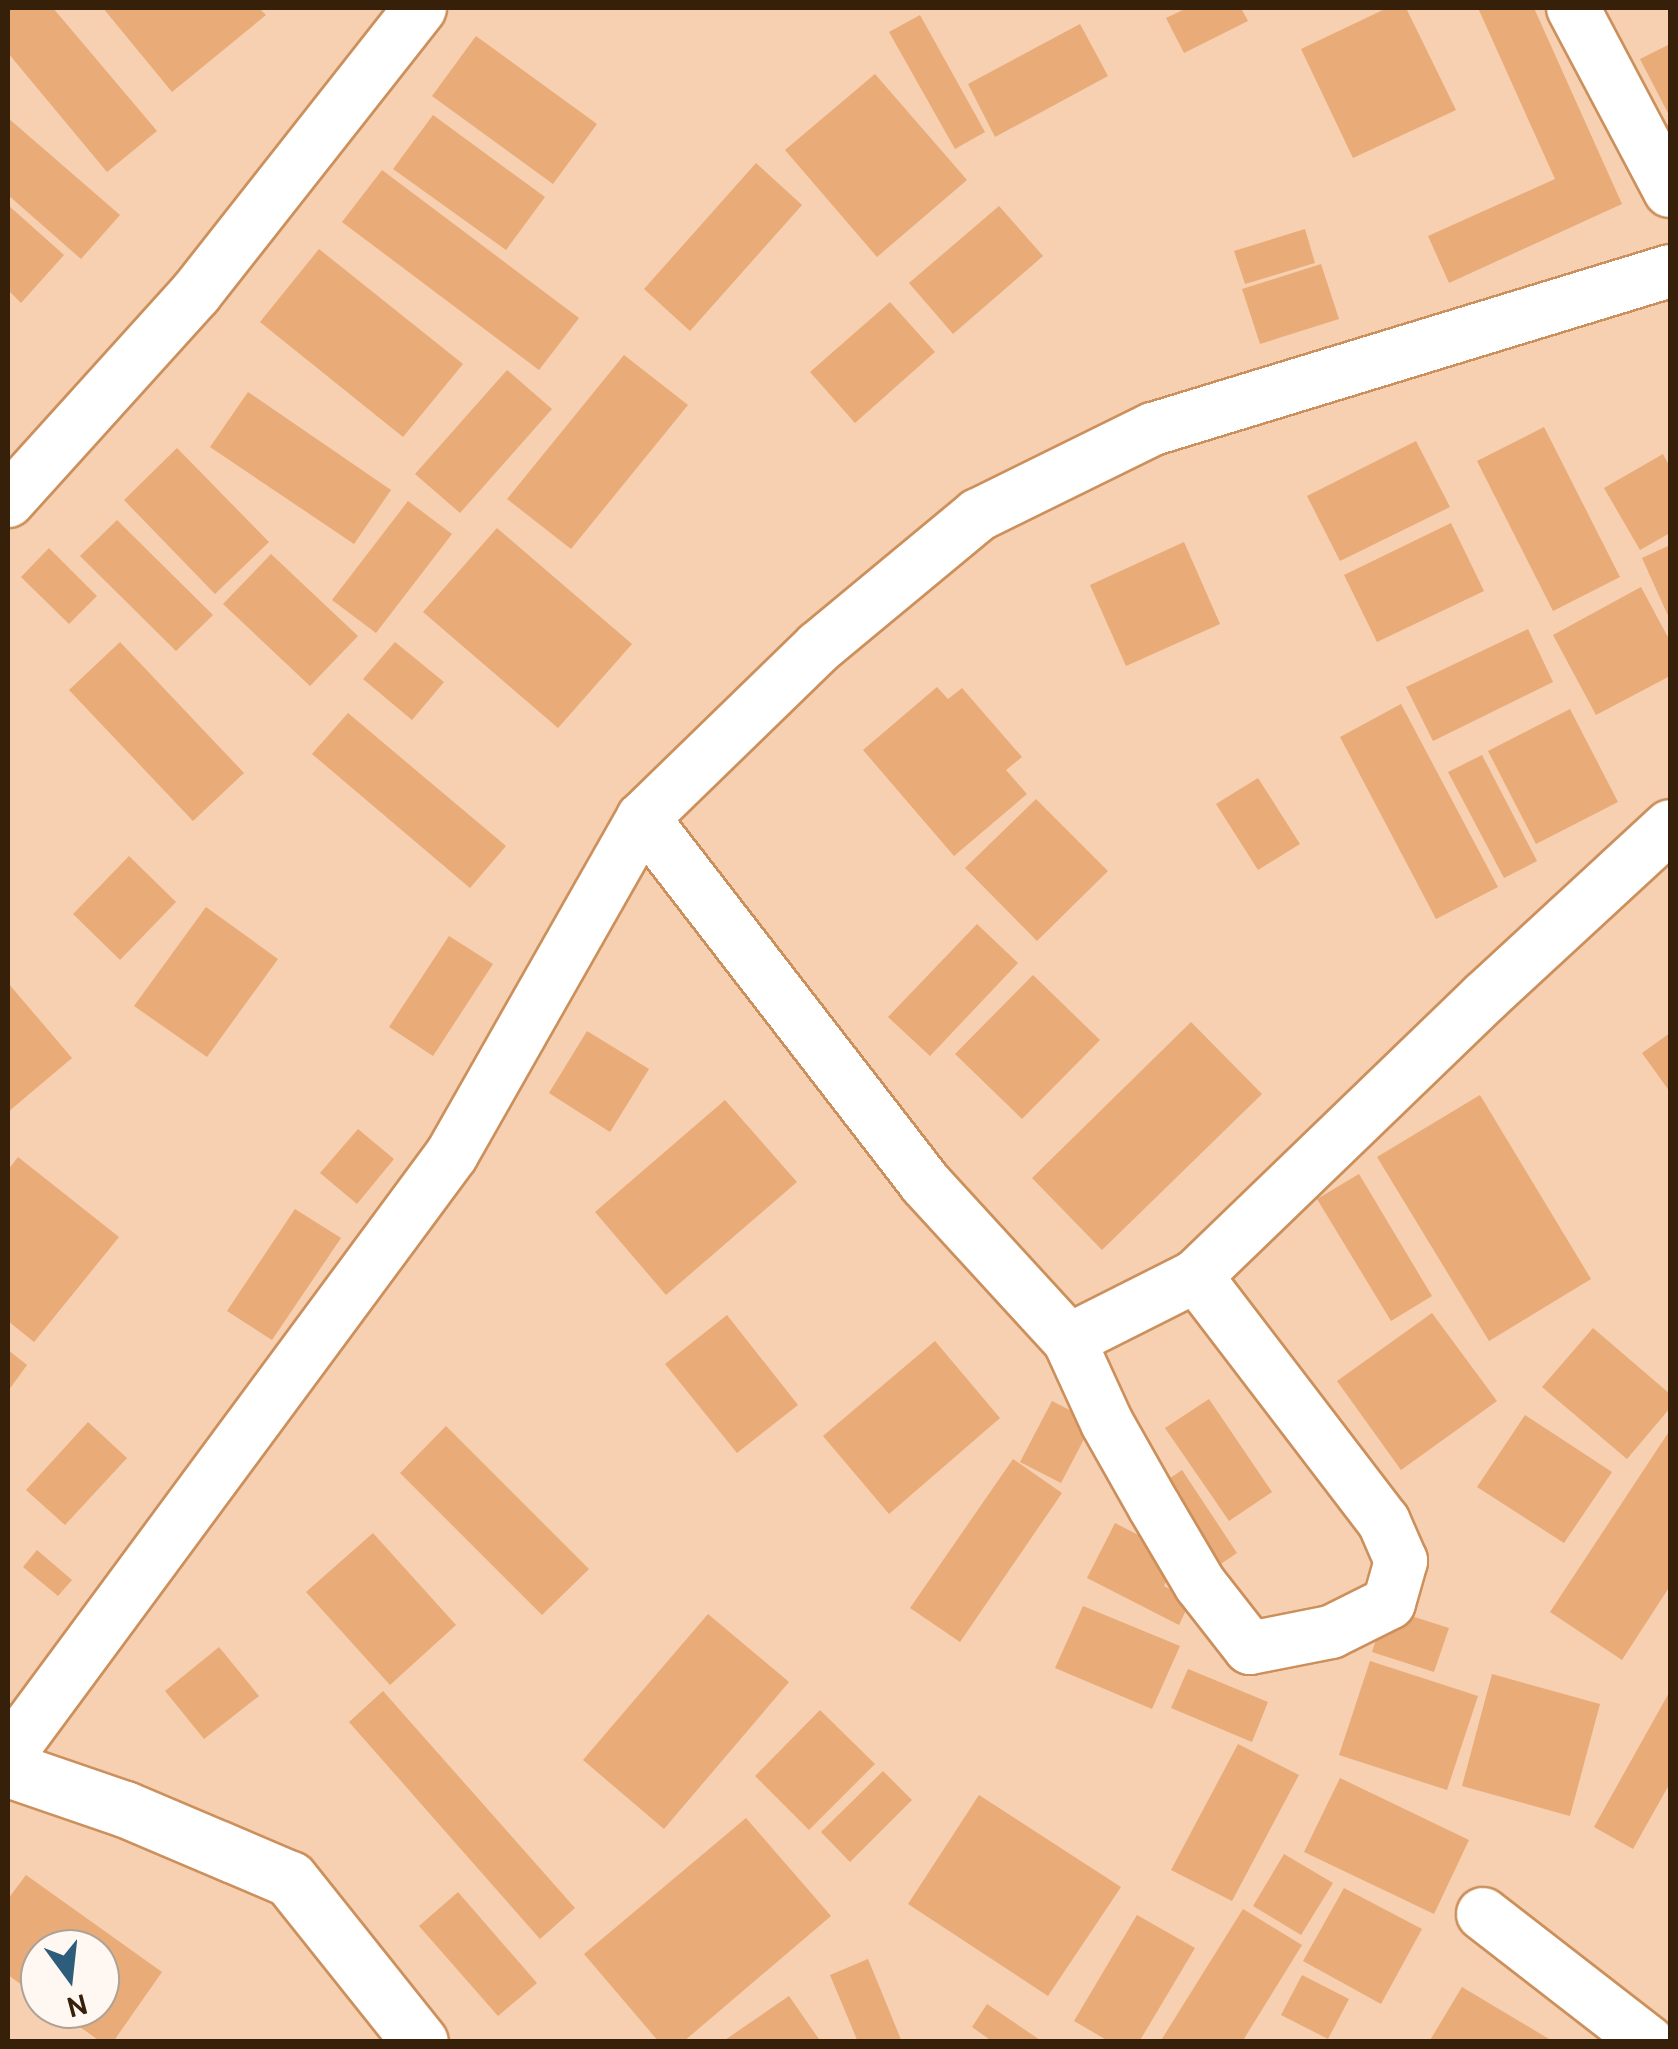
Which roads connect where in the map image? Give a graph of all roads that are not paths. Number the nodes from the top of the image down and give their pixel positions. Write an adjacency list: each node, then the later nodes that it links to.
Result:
1 (420, 8): 5 (street)
2 (1573, 8): 3 (street)
3 (1670, 192)
4 (1670, 271): 6 (street)
5 (8, 501)
6 (643, 818): 9 (street); 10 (street)
7 (1670, 826): 8 (street)
8 (1196, 1276): 9 (street); 9 (street)
9 (1069, 1340)
10 (8, 1755)
11 (8, 1769): 13 (street)
12 (1483, 1914): 14 (street)
13 (420, 2042)
14 (1648, 2042)

